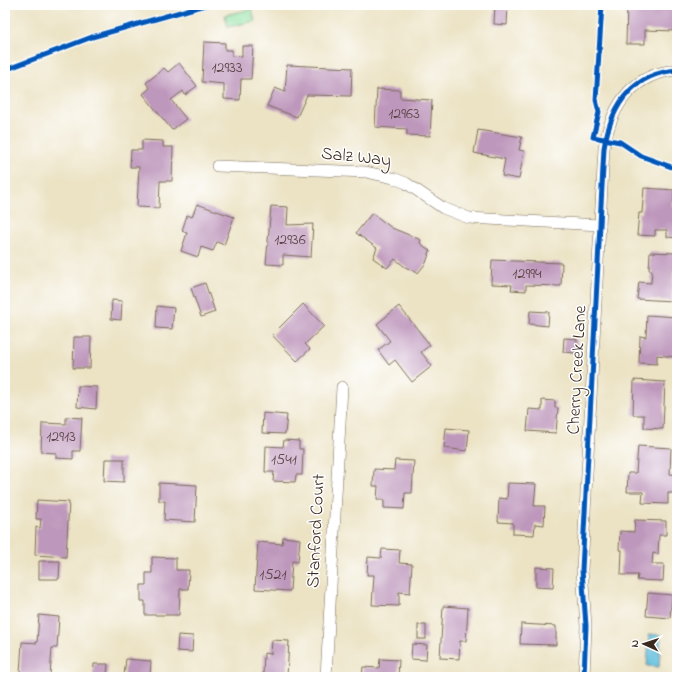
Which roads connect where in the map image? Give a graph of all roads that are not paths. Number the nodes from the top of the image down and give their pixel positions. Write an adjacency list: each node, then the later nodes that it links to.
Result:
1 (677, 70): 3 (street, Cherry Creek Lane)
2 (217, 166): 3 (street, Salz Way)
3 (600, 225): 6 (street, Cherry Creek Lane)
4 (342, 387): 5 (street, Stanford Court)
5 (326, 677)
6 (584, 677)

